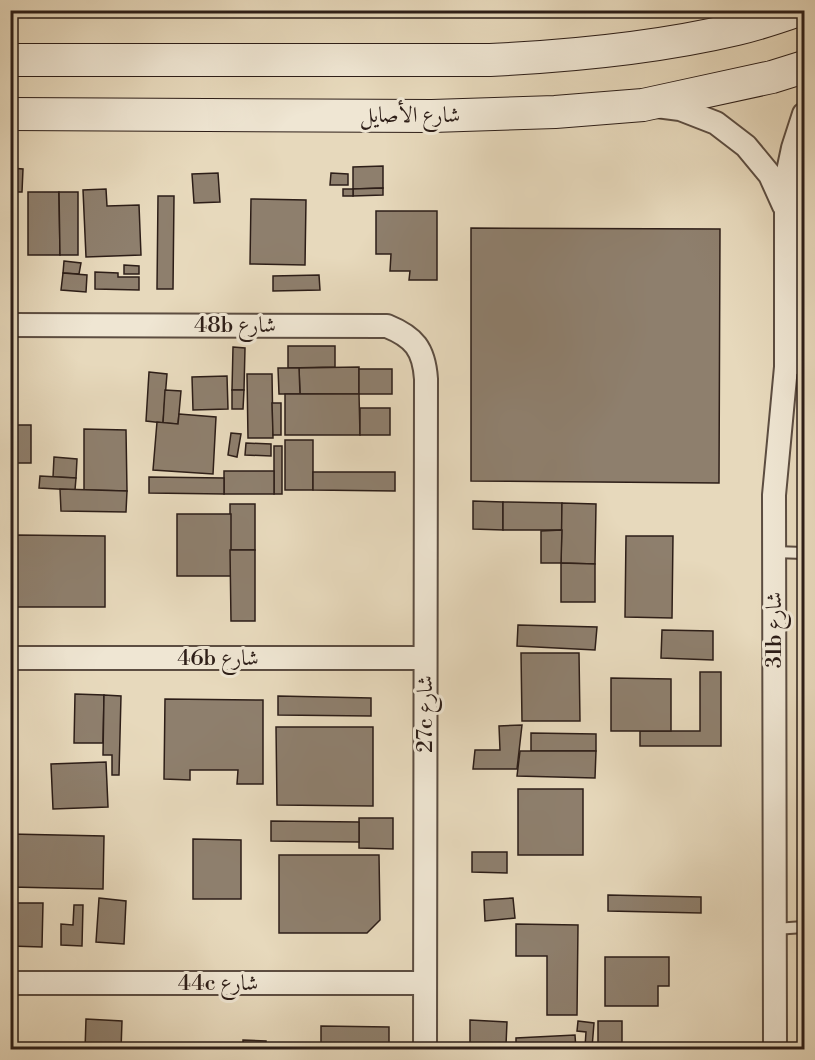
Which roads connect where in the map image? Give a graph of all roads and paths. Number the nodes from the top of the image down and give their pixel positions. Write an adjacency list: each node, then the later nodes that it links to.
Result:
1 (799, 10): 2 (main road)
2 (10, 60)
3 (804, 67): 4 (main road, شارع الأصايل)
4 (643, 105): 5 (main road, شارع الأصايل); 7 (street, 31b شارع)
5 (10, 114)
6 (804, 114): 7 (street, 31b شارع)
7 (786, 210): 9 (street, 31b شارع)
8 (10, 325): 10 (street, 48b شارع)
9 (795, 369): 11 (street, 31b شارع)
10 (426, 379): 14 (street, 27c شارع)
11 (774, 552): 12 (lane); 16 (street, 31b شارع)
12 (804, 553)
13 (10, 658): 14 (street, 46b شارع)
14 (425, 658): 18 (street, 27c شارع)
15 (804, 927): 16 (lane)
16 (775, 929): 20 (street, 31b شارع)
17 (10, 983): 18 (street, 44c شارع)
18 (425, 983): 19 (street, 27c شارع)
19 (425, 1050)
20 (775, 1050)

